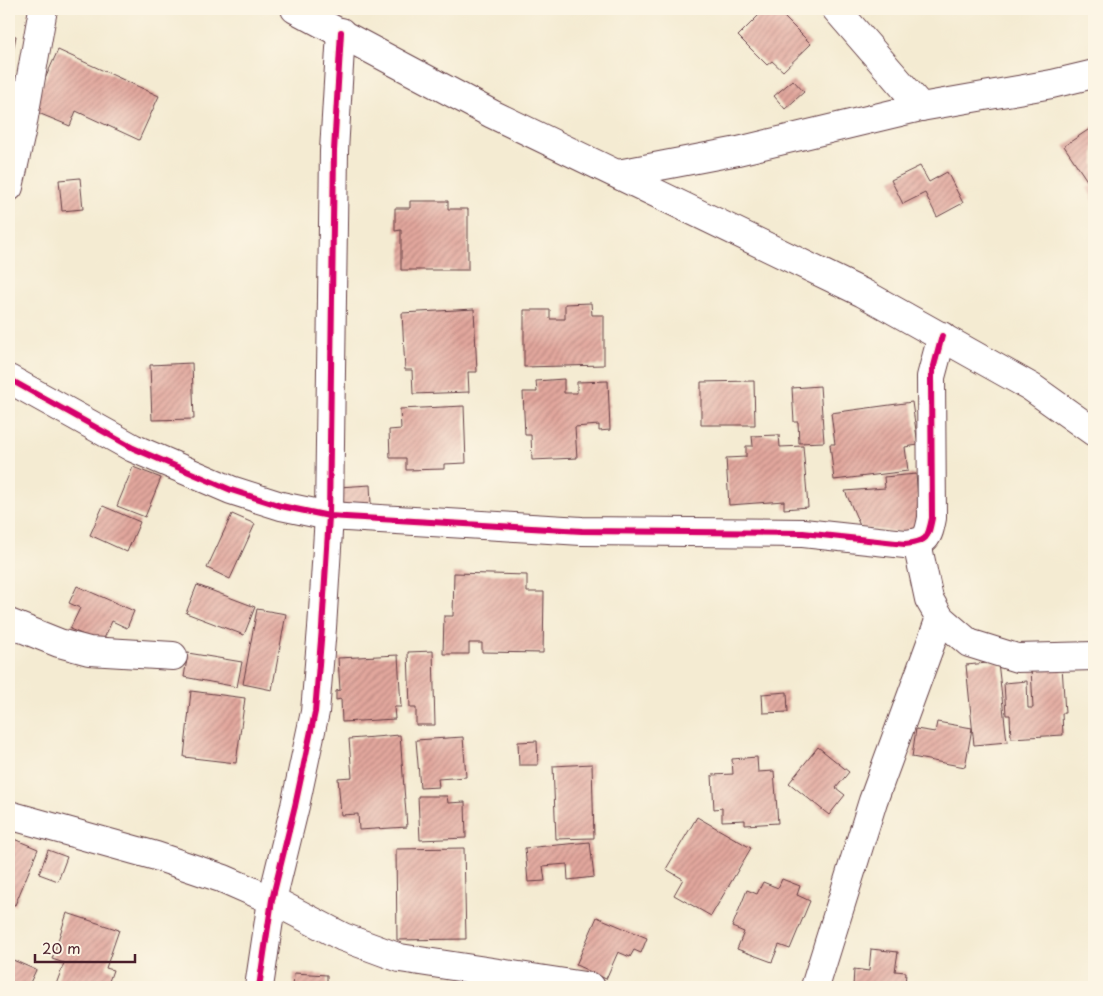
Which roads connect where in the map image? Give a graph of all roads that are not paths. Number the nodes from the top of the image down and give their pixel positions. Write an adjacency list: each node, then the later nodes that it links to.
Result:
1 (44, 9): 8 (street)
2 (295, 9): 4 (street)
3 (836, 9): 6 (street)
4 (341, 32): 7 (street); 12 (street)
5 (1094, 74): 6 (street)
6 (921, 107): 7 (street)
7 (618, 174): 9 (street)
8 (9, 186)
9 (942, 336): 11 (street); 13 (street)
10 (9, 379): 12 (street)
11 (1094, 432)
12 (329, 516): 13 (street); 19 (street)
13 (917, 543): 14 (street)
14 (940, 618): 17 (street); 22 (street)
15 (9, 623): 16 (street)
16 (173, 656)
17 (1094, 656)
18 (9, 815): 19 (street)
19 (272, 900): 20 (street); 21 (street)
20 (259, 987)
21 (590, 987)
22 (815, 987)

